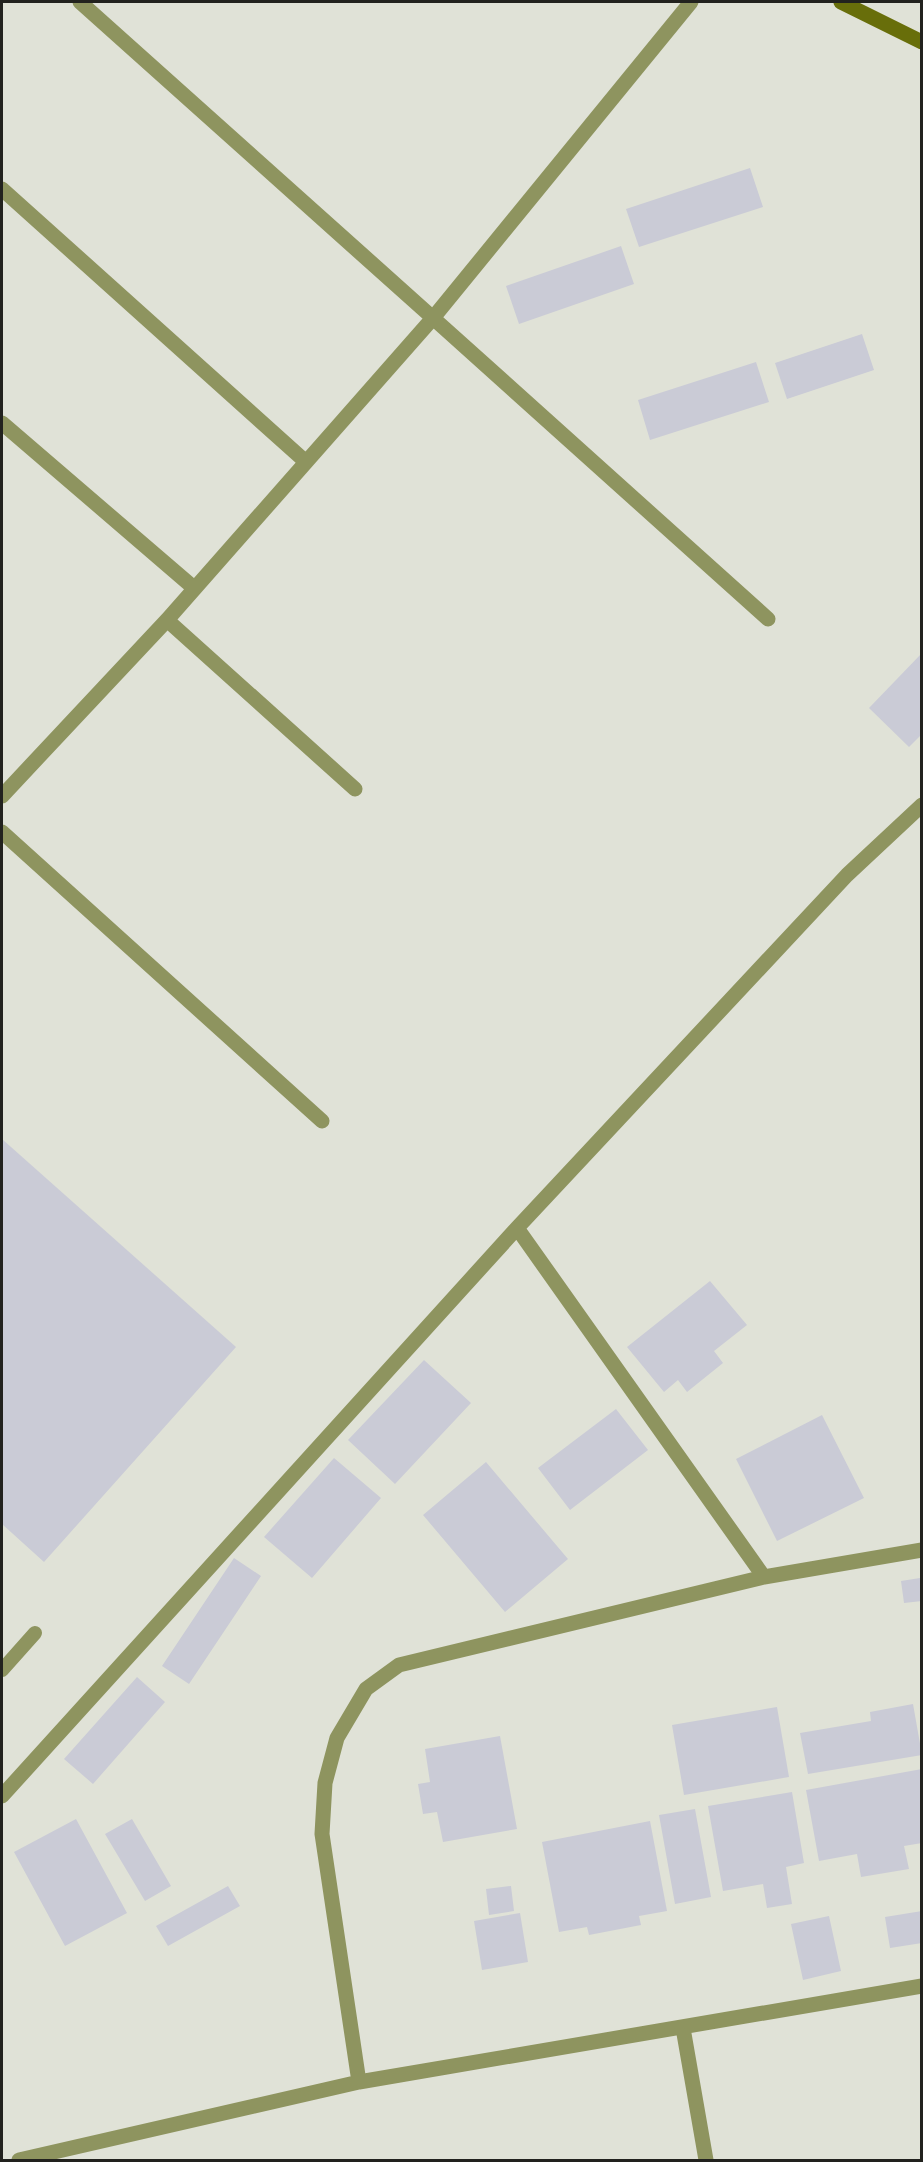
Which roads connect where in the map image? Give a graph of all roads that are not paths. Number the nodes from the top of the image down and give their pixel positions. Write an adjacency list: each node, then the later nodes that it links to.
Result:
1 (80, 2): 6 (street)
2 (691, 2): 6 (street)
3 (841, 2): 4 (main road)
4 (921, 42)
5 (2, 189): 8 (street)
6 (433, 318): 8 (street); 10 (street)
7 (2, 423): 9 (street)
8 (306, 462): 9 (street)
9 (194, 588): 11 (street)
10 (768, 619)
11 (167, 620): 12 (street); 13 (street)
12 (355, 789)
13 (2, 796)
14 (921, 806): 17 (street)
15 (2, 832): 16 (street)
16 (322, 1120)
17 (517, 1228): 19 (street); 22 (street)
18 (921, 1550): 19 (street)
19 (764, 1577): 25 (street)
20 (35, 1633): 21 (lane)
21 (2, 1670)
22 (2, 1796)
23 (921, 1986): 24 (street)
24 (683, 2028): 25 (street); 27 (street)
25 (359, 2082): 26 (street)
26 (19, 2160)
27 (706, 2160)

